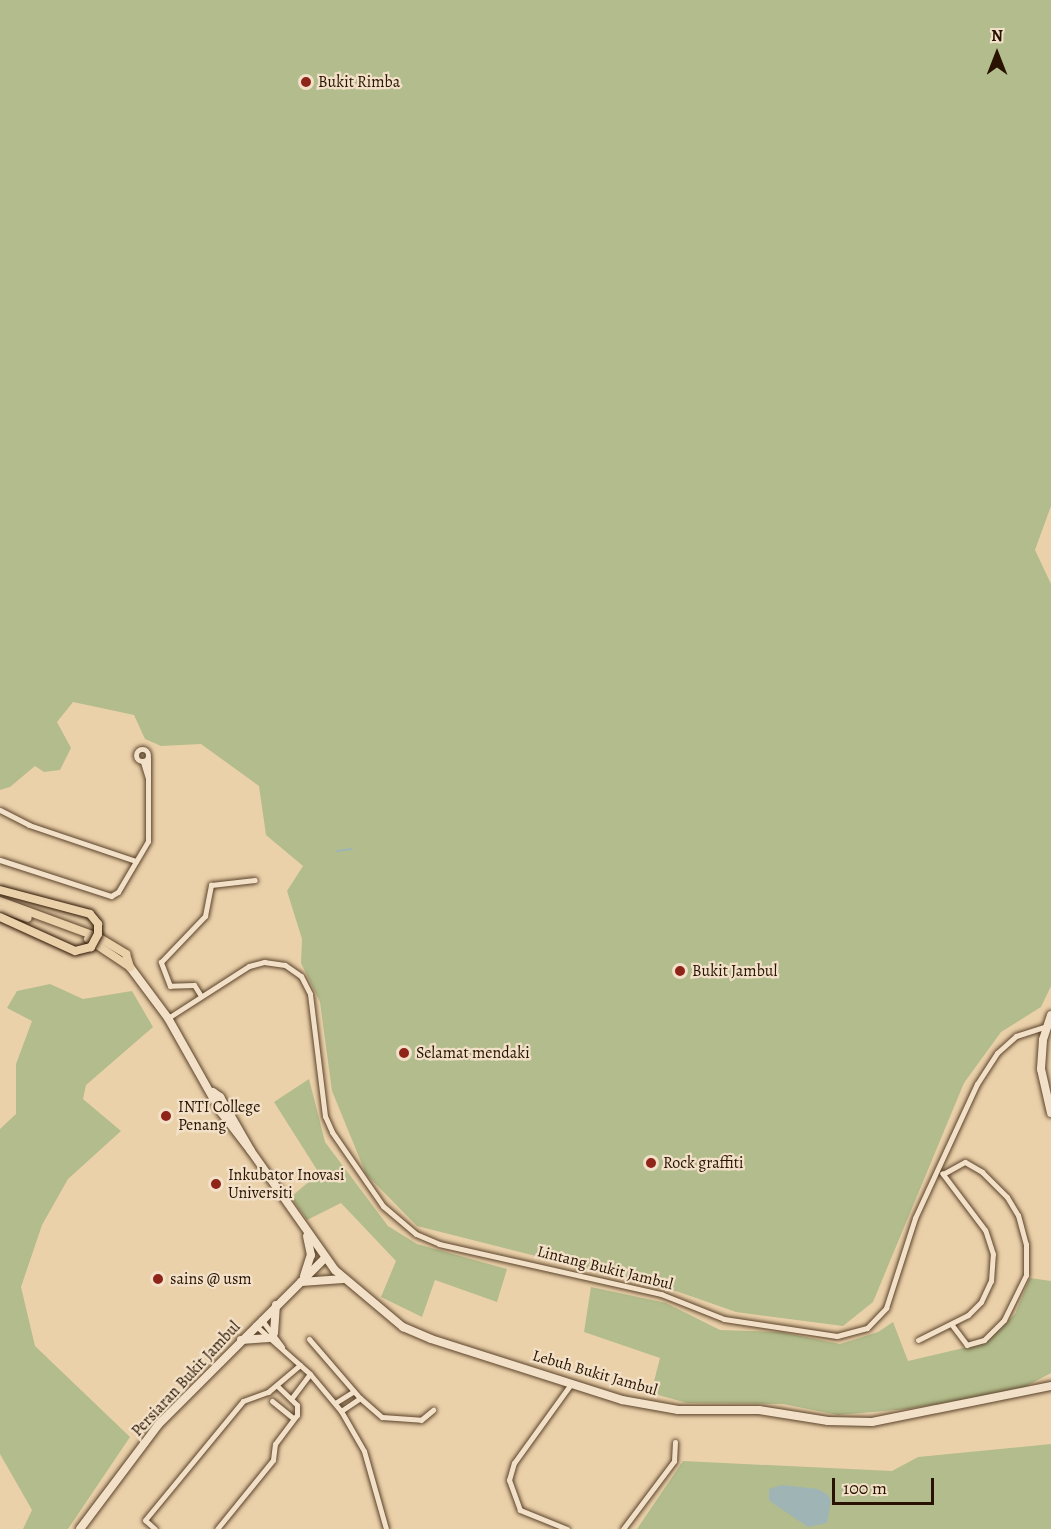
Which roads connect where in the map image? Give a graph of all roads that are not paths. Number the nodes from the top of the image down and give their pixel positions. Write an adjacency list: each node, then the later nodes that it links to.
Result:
1 (145, 760): 4 (street)
2 (0, 810): 4 (street)
3 (0, 860): 4 (street)
4 (136, 861)
5 (255, 880): 11 (street)
6 (0, 890): 9 (main road, bridge)
7 (0, 901): 10 (main road, Lebuh Bukit Jambul)
8 (0, 909): 10 (main road, Lebuh Bukit Jambul)
9 (0, 917)
10 (130, 967): 13 (main road, Lebuh Bukit Jambul)
11 (201, 996): 13 (street, Lintang Bukit Jambul); 16 (street, Lintang Bukit Jambul)
12 (1051, 1015): 14 (main road)
13 (168, 1018): 18 (main road, Lebuh Bukit Jambul)
14 (1047, 1026): 15 (main road); 16 (street, Lintang Bukit Jambul)
15 (1051, 1113)
16 (938, 1168): 17 (street)
17 (943, 1174): 24 (street); 24 (street)
18 (306, 1233): 19 (main road, Lebuh Bukit Jambul); 21 (main road)
19 (325, 1258): 20 (main road, Lebuh Bukit Jambul); 21 (main road, Persiaran Bukit Jambul)
20 (343, 1279): 21 (main road); 31 (main road, Lebuh Bukit Jambul)
21 (300, 1283): 22 (main road, Persiaran Bukit Jambul)
22 (276, 1305): 23 (main road, Persiaran Bukit Jambul); 25 (main road)
23 (258, 1322): 25 (street); 27 (main road, Persiaran Bukit Jambul)
24 (952, 1325): 28 (street)
25 (271, 1335): 27 (main road); 29 (street)
26 (309, 1339): 34 (street)
27 (241, 1340): 43 (main road, Persiaran Bukit Jambul)
28 (918, 1340)
29 (300, 1365): 30 (street); 32 (street)
30 (310, 1374): 36 (street); 38 (street)
31 (571, 1384): 33 (main road, Lebuh Bukit Jambul); 47 (street)
32 (277, 1386): 36 (street); 44 (street)
33 (1051, 1386)
34 (354, 1391): 35 (street); 38 (street)
35 (360, 1398): 39 (street); 40 (street)
36 (291, 1399): 41 (street)
37 (272, 1401): 41 (street)
38 (335, 1403): 40 (street)
39 (433, 1410)
40 (341, 1411): 46 (street)
41 (293, 1418): 45 (street)
42 (675, 1442): 48 (street)
43 (80, 1529)
44 (155, 1529)
45 (218, 1529)
46 (386, 1529)
47 (567, 1529)
48 (623, 1529)

